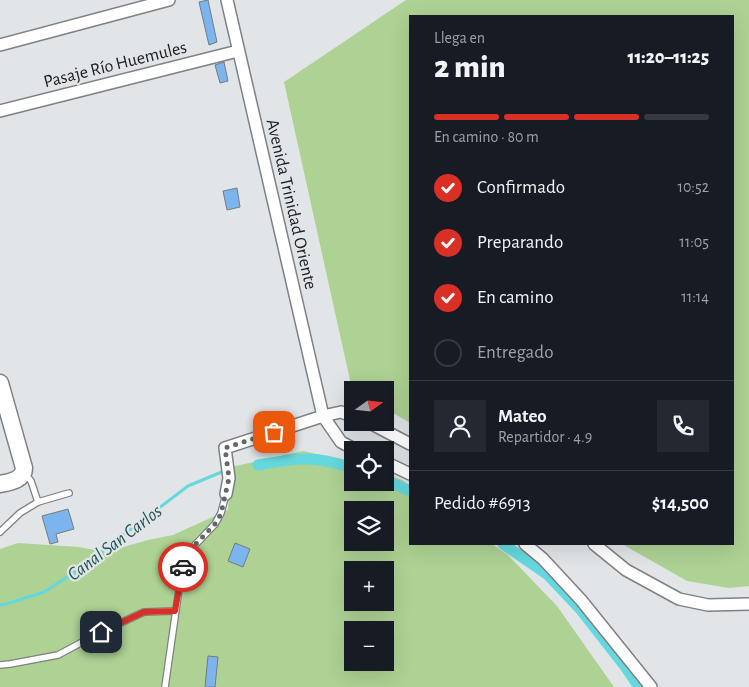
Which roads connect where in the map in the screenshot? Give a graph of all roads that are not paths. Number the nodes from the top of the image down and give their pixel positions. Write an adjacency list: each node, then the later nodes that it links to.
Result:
1 (169, 0): 3 (street)
2 (226, 0): 4 (street, Avenida Trinidad Oriente)
3 (0, 45)
4 (238, 51): 5 (street, Pasaje Río Huemules); 9 (street, Avenida Trinidad Oriente)
5 (0, 111)
6 (0, 383): 8 (street)
7 (344, 413): 9 (street)
8 (4, 415): 14 (street)
9 (323, 416): 12 (street); 18 (street)
10 (385, 431): 11 (street)
11 (409, 443)
12 (344, 444)
13 (394, 466): 15 (street)
14 (24, 473): 16 (street); 19 (lane)
15 (409, 474)
16 (0, 484)
17 (69, 492): 19 (lane)
18 (226, 494): 24 (lane)
19 (38, 502): 20 (lane)
20 (0, 532)
21 (526, 545): 27 (street)
22 (595, 545): 23 (street)
23 (749, 604)
24 (175, 611): 25 (lane); 26 (lane)
25 (0, 665)
26 (165, 687)
27 (652, 687)

